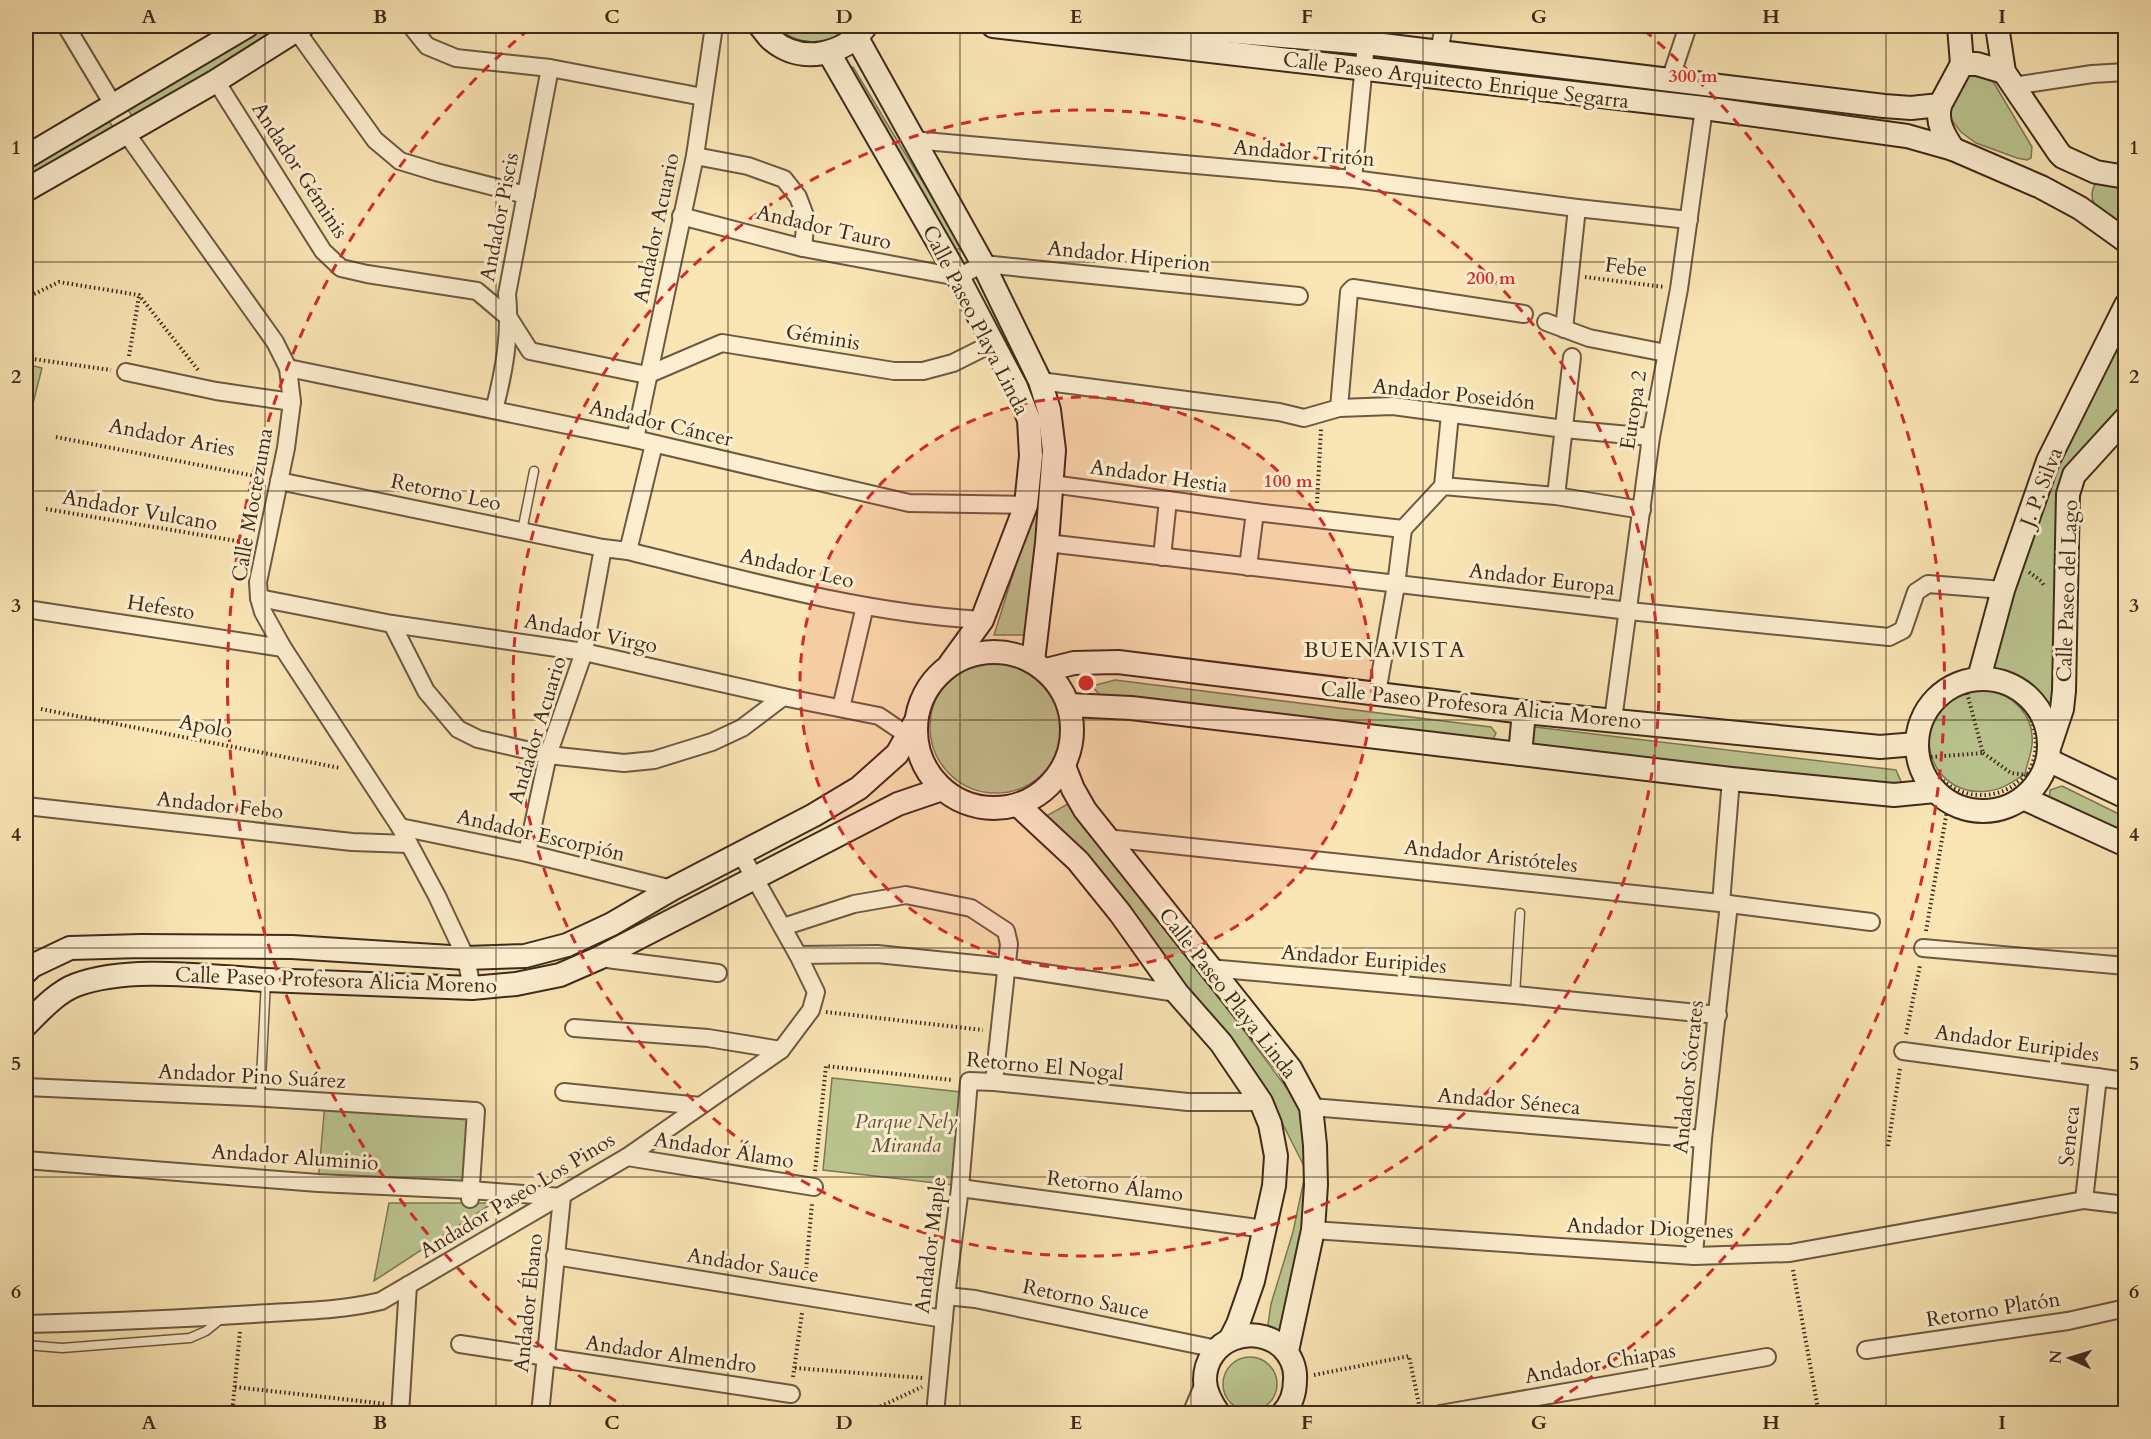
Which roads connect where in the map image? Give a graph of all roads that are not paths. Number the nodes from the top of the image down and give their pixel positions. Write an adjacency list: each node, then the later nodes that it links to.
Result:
1 (66, 26): 26 (street)
2 (247, 26): 26 (street)
3 (411, 26): 18 (street)
4 (714, 26): 24 (street, Andador Acuario)
5 (760, 26): 16 (street)
6 (993, 26): 19 (street, Calle Paseo Arquitecto Enrique Segarra)
7 (1165, 26): 14 (street, Calle Paseo Arquitecto Enrique Segarra)
8 (1444, 26): 15 (street)
9 (1688, 26): 22 (street)
10 (1959, 26): 17 (street)
11 (1997, 26): 21 (street)
12 (299, 28): 23 (street); 39 (street)
13 (862, 32): 16 (street); 29 (street, Calle Paseo Playa Linda)
14 (1366, 43): 15 (street, Calle Paseo Arquitecto Enrique Segarra); 19 (street)
15 (1439, 52): 22 (street, Calle Paseo Arquitecto Enrique Segarra)
16 (829, 53): 47 (street, Calle Paseo Playa Linda)
17 (1962, 64): 21 (street); 25 (street)
18 (550, 68): 24 (street); 39 (street, Andador Piscis)
19 (1364, 70): 27 (street, Calle Paseo Arquitecto Enrique Segarra); 36 (street)
20 (2126, 72): 21 (street)
21 (2009, 79): 31 (street)
22 (1671, 80): 25 (street, Calle Paseo Arquitecto Enrique Segarra)
23 (216, 81): 28 (street); 51 (street, Andador Géminis)
24 (703, 98): 32 (street, Andador Acuario)
25 (1940, 105): 30 (street)
26 (114, 106): 33 (street)
27 (1704, 108): 30 (street, Calle Paseo Arquitecto Enrique Segarra); 43 (street, Europa 2)
28 (126, 133): 38 (street); 57 (street, Calle Moctezuma)
29 (913, 140): 36 (street, Andador Tritón); 46 (street, Calle Paseo Playa Linda)
30 (1953, 149): 37 (street)
31 (2059, 153): 34 (street); 37 (street)
32 (695, 156): 42 (street, Andador Acuario); 45 (street)
33 (26, 158)
34 (2096, 172): 35 (street); 41 (street)
35 (2126, 177)
36 (1353, 179): 40 (street, Andador Tritón)
37 (2041, 187): 41 (street)
38 (26, 190)
39 (526, 195): 51 (street, Andador Piscis)
40 (1577, 208): 43 (street, Andador Tritón); 53 (street)
41 (2080, 208): 44 (street)
42 (681, 216): 45 (street, Andador Tauro); 59 (street, Andador Acuario)
43 (1689, 220): 55 (street, Europa 2)
44 (2126, 241)
45 (803, 248): 47 (street, Andador Tauro)
46 (983, 264): 47 (street); 48 (street, Andador Hiperion); 60 (street, Calle Paseo Playa Linda)
47 (958, 277): 54 (street, Calle Paseo Playa Linda)
48 (1299, 296)
49 (2126, 305): 87 (street, J. P. Silva)
50 (1524, 314): 62 (street)
51 (509, 318): 59 (street, Andador Géminis); 63 (street, Andador Piscis)
52 (1546, 322): 53 (street)
53 (1564, 330): 55 (street)
54 (993, 343): 59 (street, Géminis); 76 (street, Calle Paseo Playa Linda)
55 (1666, 353): 67 (street, Europa 2)
56 (1572, 357): 66 (street)
57 (288, 368): 61 (street, Calle Moctezuma); 63 (street, Andador Cáncer)
58 (126, 372): 61 (street)
59 (647, 375): 68 (street, Andador Acuario)
60 (1040, 381): 62 (street, Andador Poseidón); 72 (street, Calle Paseo Playa Linda)
61 (292, 402): 71 (street, Calle Moctezuma)
62 (1339, 408): 64 (street, Andador Poseidón)
63 (494, 410): 68 (street, Andador Cáncer)
64 (1450, 414): 66 (street, Andador Poseidón); 73 (street)
65 (2126, 418): 109 (street, Calle Paseo del Lago)
66 (1564, 429): 67 (street, Andador Poseidón); 74 (street)
67 (1651, 437): 77 (street, Europa 2)
68 (635, 439): 69 (street, Andador Cáncer)
69 (654, 444): 76 (street, Andador Cáncer); 83 (street)
70 (534, 471): 80 (lane)
71 (279, 481): 80 (street, Retorno Leo); 88 (street, Calle Moctezuma)
72 (1052, 484): 75 (street, Andador Hestia); 81 (street, Calle Paseo Playa Linda)
73 (1443, 486): 74 (street); 79 (street)
74 (1556, 496): 77 (street)
75 (1168, 500): 78 (street, Andador Hestia); 84 (street)
76 (1026, 505): 92 (street, Calle Paseo Playa Linda)
77 (1642, 510): 91 (street, Europa 2)
78 (1254, 512): 79 (street, Andador Hestia); 85 (street)
79 (1403, 529): 86 (street)
80 (522, 531): 82 (street, Retorno Leo)
81 (1047, 543): 84 (street, Andador Europa); 97 (street, Calle Paseo Playa Linda)
82 (603, 549): 83 (street, Andador Leo); 95 (street, Andador Acuario)
83 (628, 551): 89 (street, Andador Leo)
84 (1162, 556): 85 (street, Andador Europa)
85 (1248, 567): 86 (street, Andador Europa)
86 (1396, 585): 91 (street, Andador Europa); 99 (street)
87 (2003, 590): 91 (street, Andador Europa); 98 (street, J. P. Silva)
88 (259, 598): 93 (street, Andador Virgo); 94 (street, Calle Moctezuma)
89 (865, 606): 92 (street, Andador Leo); 102 (street)
90 (33, 610): 94 (street, Hefesto)
91 (1629, 612): 104 (street, Europa 2)
92 (982, 620): 96 (street, Calle Paseo Playa Linda)
93 (392, 624): 95 (street, Andador Virgo); 108 (street)
94 (283, 648): 118 (street, Calle Moctezuma)
95 (584, 652): 100 (street, Andador Virgo); 108 (street, Andador Acuario)
96 (950, 664): 97 (street); 105 (street)
97 (1040, 665): 99 (street, Calle Paseo Profesora Alicia Moreno); 101 (street)
98 (1969, 682): 106 (street); 109 (street)
99 (1377, 693): 103 (street, Calle Paseo Profesora Alicia Moreno)
100 (783, 697): 102 (street, Andador Virgo); 108 (street)
101 (1069, 705): 107 (street, Calle Paseo Profesora Alicia Moreno); 110 (street)
102 (841, 708): 105 (street, Andador Virgo)
103 (1524, 712): 104 (street, Calle Paseo Profesora Alicia Moreno); 107 (street)
104 (1613, 720): 106 (street, Calle Paseo Profesora Alicia Moreno)
105 (911, 728): 112 (street); 123 (street, Calle Paseo Profesora Alicia Moreno)
106 (1921, 753): 113 (street)
107 (1520, 754): 111 (street, Calle Paseo Profesora Alicia Moreno)
108 (548, 755): 122 (street, Andador Acuario)
109 (2041, 765): 114 (street); 115 (street)
110 (1064, 766): 116 (street); 119 (street, Calle Paseo Playa Linda)
111 (1731, 779): 113 (street, Calle Paseo Profesora Alicia Moreno); 126 (street, Andador Sócrates)
112 (942, 789): 116 (street); 124 (street, Calle Paseo Profesora Alicia Moreno)
113 (1935, 791): 115 (street)
114 (2126, 797)
115 (2023, 798): 121 (street)
116 (1018, 805): 141 (street, Calle Paseo Playa Linda)
117 (26, 806): 120 (street, Andador Febo)
118 (400, 827): 120 (street, Calle Moctezuma); 122 (street, Andador Escorpión)
119 (1106, 838): 126 (street, Andador Aristóteles); 136 (street, Calle Paseo Playa Linda)
120 (409, 844): 132 (street, Calle Moctezuma)
121 (2126, 845)
122 (527, 853): 125 (street, Andador Escorpión)
123 (741, 854): 124 (street); 125 (street, Calle Paseo Profesora Alicia Moreno)
124 (753, 878): 129 (street); 133 (street, Calle Paseo Profesora Alicia Moreno)
125 (672, 889): 132 (street, Calle Paseo Profesora Alicia Moreno)
126 (1725, 903): 128 (street, Andador Aristóteles); 143 (street, Andador Sócrates)
127 (1520, 913): 142 (lane)
128 (1871, 922)
129 (783, 927): 131 (street); 135 (street)
130 (1923, 948): 134 (street)
131 (798, 955): 135 (street); 146 (street, Andador Paseo Los Pinos)
132 (466, 958): 137 (street, Calle Paseo Profesora Alicia Moreno); 140 (street, Calle Moctezuma)
133 (599, 958): 138 (street); 140 (street, Calle Paseo Profesora Alicia Moreno)
134 (2126, 966)
135 (1006, 967): 141 (street); 151 (street)
136 (1209, 968): 142 (street, Andador Euripides); 157 (street, Calle Paseo Playa Linda)
137 (26, 972)
138 (718, 974)
139 (266, 980): 140 (street, Calle Paseo Profesora Alicia Moreno); 144 (street, Calle Paseo Profesora Alicia Moreno); 154 (lane)
140 (472, 988)
141 (1177, 993): 155 (street, Calle Paseo Playa Linda)
142 (1515, 995): 143 (street, Andador Euripides)
143 (1718, 1015): 158 (street, Andador Sócrates)
144 (26, 1024)
145 (574, 1028): 146 (street)
146 (781, 1050): 156 (street, Andador Paseo Los Pinos)
147 (1903, 1051): 148 (street, Andador Euripides)
148 (2098, 1077): 149 (street, Andador Euripides); 165 (street, Seneca)
149 (2126, 1080)
150 (969, 1081): 151 (street, Retorno El Nogal); 162 (street, Andador Maple)
151 (994, 1082): 155 (street, Retorno El Nogal)
152 (26, 1087): 154 (street, Andador Pino Suárez)
153 (564, 1092): 156 (street)
154 (260, 1098): 163 (street, Andador Pino Suárez)
155 (1261, 1102): 167 (street, Calle Paseo Playa Linda)
156 (700, 1106): 159 (street, Andador Paseo Los Pinos)
157 (1311, 1107): 158 (street, Andador Séneca); 168 (street, Calle Paseo Playa Linda)
158 (1703, 1139): 170 (street, Andador Sócrates)
159 (627, 1157): 161 (street, Andador Álamo); 164 (street, Andador Paseo Los Pinos)
160 (26, 1160): 163 (street, Andador Aluminio)
161 (813, 1187)
162 (960, 1188): 167 (street, Retorno Álamo); 172 (street, Andador Maple)
163 (470, 1194): 164 (street, Andador Aluminio)
164 (562, 1197): 169 (street, Andador Ébano); 171 (street, Andador Paseo Los Pinos)
165 (2084, 1200): 166 (street, Andador Diogenes); 170 (street, Andador Diogenes)
166 (2126, 1205)
167 (1265, 1228): 178 (street, Calle Paseo Playa Linda)
168 (1313, 1230): 170 (street, Andador Diogenes); 181 (street, Calle Paseo Playa Linda)
169 (555, 1256): 175 (street, Andador Sauce); 183 (street, Andador Ébano)
170 (1694, 1256)
171 (408, 1286): 174 (street, Andador Paseo Los Pinos); 186 (street)
172 (946, 1296): 175 (street, Andador Maple); 178 (street, Retorno Sauce)
173 (2126, 1308): 180 (street, Retorno Platón)
174 (224, 1316): 176 (street, Andador Paseo Los Pinos); 179 (lane)
175 (944, 1319): 188 (street, Andador Maple)
176 (26, 1324)
177 (460, 1344): 183 (street, Andador Almendro)
178 (1224, 1344): 181 (street); 184 (street, Calle Paseo Playa Linda)
179 (26, 1345)
180 (1866, 1350)
181 (1287, 1352): 191 (street)
182 (1767, 1357): 192 (street, Andador Chiapas)
183 (544, 1358): 185 (street, Andador Almendro); 187 (street, Andador Ébano)
184 (1204, 1381): 189 (street); 190 (street)
185 (791, 1394)
186 (401, 1410)
187 (540, 1413)
188 (935, 1413)
189 (1191, 1413)
190 (1219, 1413)
191 (1285, 1413)
192 (1440, 1413)

